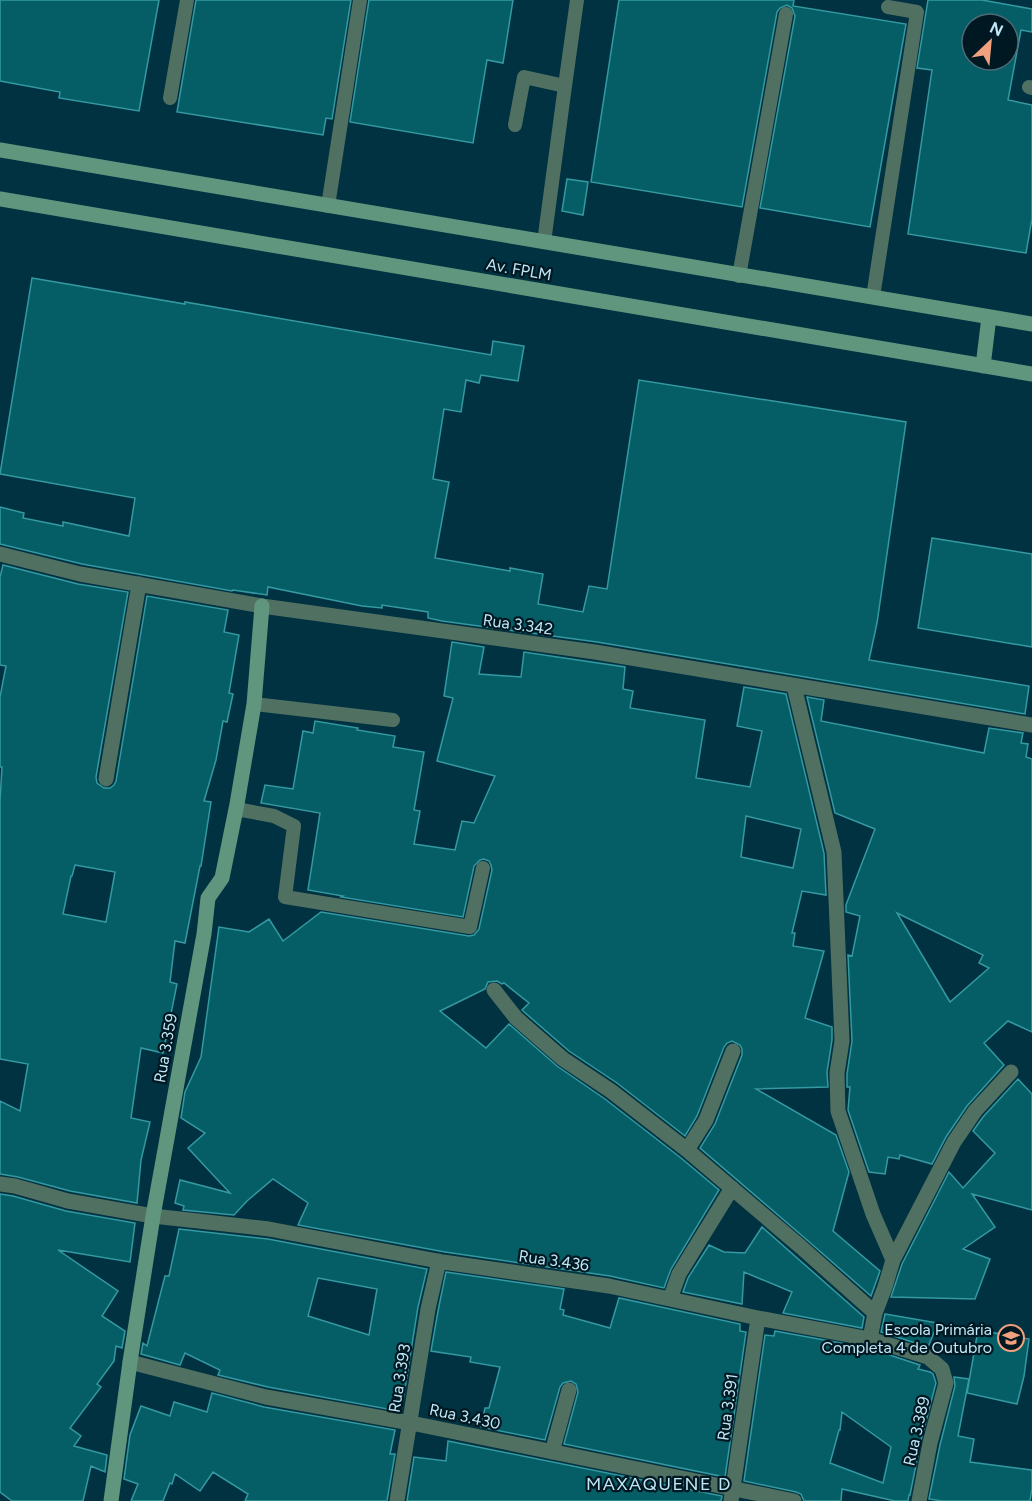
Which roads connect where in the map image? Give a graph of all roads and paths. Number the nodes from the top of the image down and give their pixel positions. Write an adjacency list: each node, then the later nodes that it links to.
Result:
1 (186, 0): 7 (lane)
2 (360, 0): 11 (lane)
3 (577, 0): 6 (lane)
4 (888, 7): 14 (lane)
5 (786, 14): 13 (lane)
6 (565, 86): 8 (lane); 12 (lane)
7 (170, 98)
8 (515, 125)
9 (0, 150): 11 (main road, Av. FPLM)
10 (0, 199): 17 (main road, Av. FPLM)
11 (328, 206): 12 (main road, Av. FPLM)
12 (544, 242): 13 (main road, Av. FPLM)
13 (739, 276): 14 (main road, Av. FPLM)
14 (873, 297): 15 (main road, Av. FPLM)
15 (989, 317): 16 (main road, Av. FPLM); 17 (main road)
16 (1032, 324)
17 (983, 366): 18 (main road, Av. FPLM)
18 (1032, 374)
19 (0, 554): 20 (street, Rua 3.342)
20 (140, 584): 21 (street, Rua 3.342); 26 (street)
21 (262, 606): 22 (street, Rua 3.342); 23 (main road, Rua 3.359)
22 (794, 686): 25 (street, Rua 3.342); 36 (street)
23 (254, 704): 24 (lane); 27 (main road, Rua 3.359)
24 (393, 720)
25 (1032, 725)
26 (106, 779)
27 (236, 809): 28 (lane); 35 (main road, Rua 3.359)
28 (483, 868)
29 (494, 990): 32 (street)
30 (733, 1051): 32 (street)
31 (1011, 1071): 36 (street)
32 (687, 1150): 34 (street)
33 (0, 1184): 35 (street, Rua 3.436)
34 (732, 1188): 38 (street); 39 (street)
35 (153, 1216): 37 (street, Rua 3.436); 42 (main road, Rua 3.359)
36 (893, 1260): 39 (street)
37 (439, 1261): 38 (street, Rua 3.436); 45 (street, Rua 3.393)
38 (670, 1299): 40 (street, Rua 3.436)
39 (875, 1313): 41 (street)
40 (758, 1318): 41 (street, Rua 3.436); 47 (street, Rua 3.391)
41 (870, 1339): 43 (street, Rua 3.436)
42 (130, 1362): 45 (street, Rua 3.430); 48 (main road, Rua 3.359)
43 (942, 1370): 51 (street, Rua 3.389)
44 (569, 1390): 46 (street)
45 (411, 1423): 46 (street, Rua 3.430); 49 (street, Rua 3.393)
46 (552, 1452): 47 (street, Rua 3.430)
47 (733, 1495): 50 (street, Rua 3.430)
48 (111, 1501)
49 (398, 1501)
50 (794, 1501)
51 (919, 1501)

